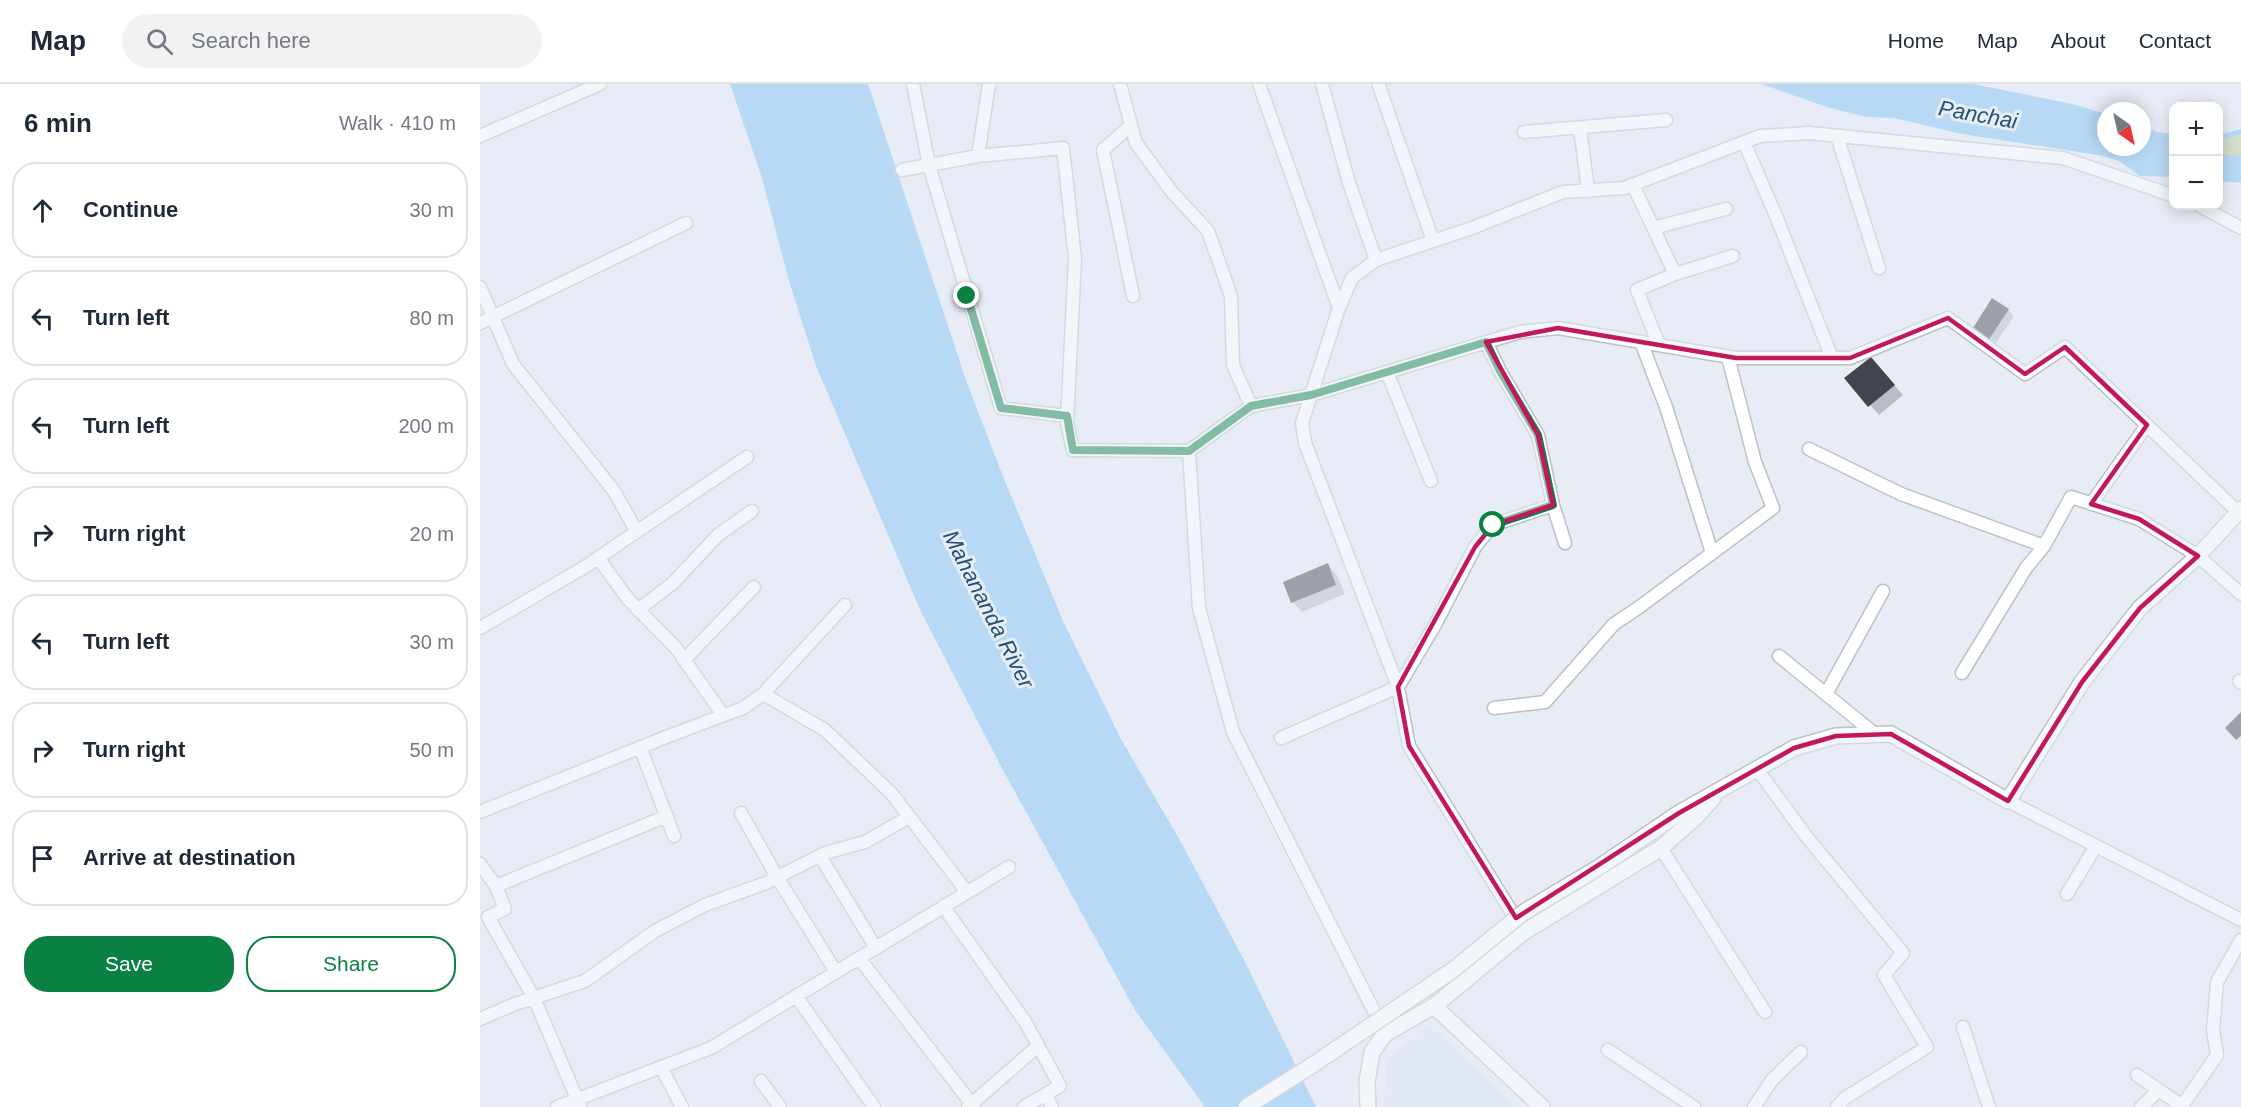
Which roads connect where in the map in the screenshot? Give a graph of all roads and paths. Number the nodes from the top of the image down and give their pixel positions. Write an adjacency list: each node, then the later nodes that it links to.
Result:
1 (600, 84): 12 (street)
2 (913, 84): 16 (street)
3 (989, 84): 15 (street)
4 (1120, 84): 9 (street)
5 (1259, 84): 33 (street)
6 (1322, 84): 28 (street)
7 (1379, 86): 26 (street)
8 (1666, 120): 10 (street)
9 (1131, 125): 32 (street); 43 (street)
10 (1580, 128): 11 (street); 19 (street)
11 (1524, 132)
12 (480, 136)
13 (1837, 136): 14 (street); 20 (street); 29 (street)
14 (1744, 142): 18 (street); 40 (street)
15 (978, 156): 16 (street); 44 (street)
16 (929, 165): 17 (street); 44 (street)
17 (902, 170)
18 (1633, 185): 19 (street); 24 (street)
19 (1588, 191): 26 (street)
20 (2169, 194)
21 (1726, 209): 24 (street)
22 (2207, 210): 25 (street)
23 (686, 223): 34 (street)
24 (1653, 228): 30 (street)
25 (2241, 228)
26 (1433, 241): 28 (street)
27 (1733, 256): 30 (street)
28 (1376, 260): 33 (street)
29 (1879, 268)
30 (1675, 274): 38 (street)
31 (480, 287): 34 (street)
32 (1133, 296)
33 (1339, 308): 42 (street)
34 (493, 317): 35 (street); 54 (street)
35 (480, 323)
36 (1486, 342): 37 (street); 41 (street); 51 (street)
37 (1641, 342): 38 (street); 57 (street)
38 (1659, 345): 39 (street)
39 (1728, 357): 40 (street); 57 (street)
40 (1832, 358): 45 (street)
41 (1387, 372): 42 (street); 49 (street)
42 (1311, 395): 43 (street); 69 (street)
43 (1251, 406): 47 (street)
44 (1067, 416): 47 (street)
45 (2147, 425): 50 (street); 52 (street)
46 (1809, 449): 56 (street)
47 (1189, 451): 107 (street)
48 (747, 457): 54 (street)
49 (1431, 481)
50 (2091, 504): 56 (street); 58 (street)
51 (1553, 505): 55 (street); 69 (street)
52 (2240, 510): 58 (street)
53 (752, 511): 64 (street)
54 (637, 532): 59 (street)
55 (1565, 543)
56 (2044, 546): 68 (street)
57 (1712, 554): 72 (street)
58 (2198, 556): 62 (street); 79 (street)
59 (598, 558): 64 (street); 65 (street)
60 (754, 586): 67 (street)
61 (1883, 591): 71 (street)
62 (2241, 594)
63 (845, 605): 70 (street)
64 (638, 610): 67 (street)
65 (480, 628)
66 (1779, 656): 71 (street)
67 (684, 660): 73 (street)
68 (1962, 673)
69 (1398, 687): 75 (street); 96 (street)
70 (764, 694): 73 (street); 83 (street)
71 (1826, 694): 74 (street)
72 (1494, 708)
73 (723, 715): 76 (street)
74 (1875, 734): 77 (street); 79 (street)
75 (1281, 738)
76 (640, 747): 80 (street); 82 (street)
77 (1757, 769): 78 (street); 129 (street)
78 (1721, 790): 86 (street); 124 (street, bridge)
79 (2008, 801): 85 (street)
80 (480, 812)
81 (741, 813): 90 (street)
82 (667, 816): 84 (street); 91 (street)
83 (909, 817): 87 (street); 92 (street)
84 (674, 836)
85 (2096, 846): 93 (street); 95 (street)
86 (1661, 848): 96 (street); 104 (street)
87 (820, 856): 90 (street); 98 (street)
88 (480, 864): 91 (street)
89 (1009, 867): 92 (street)
90 (777, 877): 100 (street); 102 (street)
91 (496, 886): 102 (street)
92 (967, 892): 94 (street)
93 (2067, 894)
94 (944, 906): 98 (street); 108 (street)
95 (2241, 920)
96 (1524, 932): 103 (street)
97 (2241, 940): 114 (street)
98 (876, 948): 99 (street)
99 (859, 958): 100 (street); 117 (street)
100 (836, 972): 101 (street)
101 (796, 996): 111 (street); 121 (street)
102 (534, 998): 105 (street); 116 (street)
103 (1434, 1006): 107 (street); 126 (street)
104 (1765, 1012)
105 (480, 1019)
106 (1963, 1027): 130 (street)
107 (1385, 1034): 125 (street)
108 (1038, 1046): 115 (street); 117 (street)
109 (1608, 1050): 127 (street)
110 (1802, 1052): 128 (street)
111 (661, 1067): 116 (street); 119 (street)
112 (2138, 1075): 114 (street)
113 (762, 1081): 120 (street)
114 (2159, 1090): 131 (street)
115 (1046, 1094): 122 (street); 123 (street)
116 (578, 1103): 118 (street)
117 (971, 1106)
118 (557, 1107)
119 (682, 1107)
120 (780, 1107)
121 (874, 1107)
122 (1024, 1107)
123 (1053, 1107)
124 (1246, 1107)
125 (1368, 1107)
126 (1542, 1107)
127 (1694, 1107)
128 (1754, 1107)
129 (1837, 1107)
130 (1989, 1107)
131 (2141, 1107)

